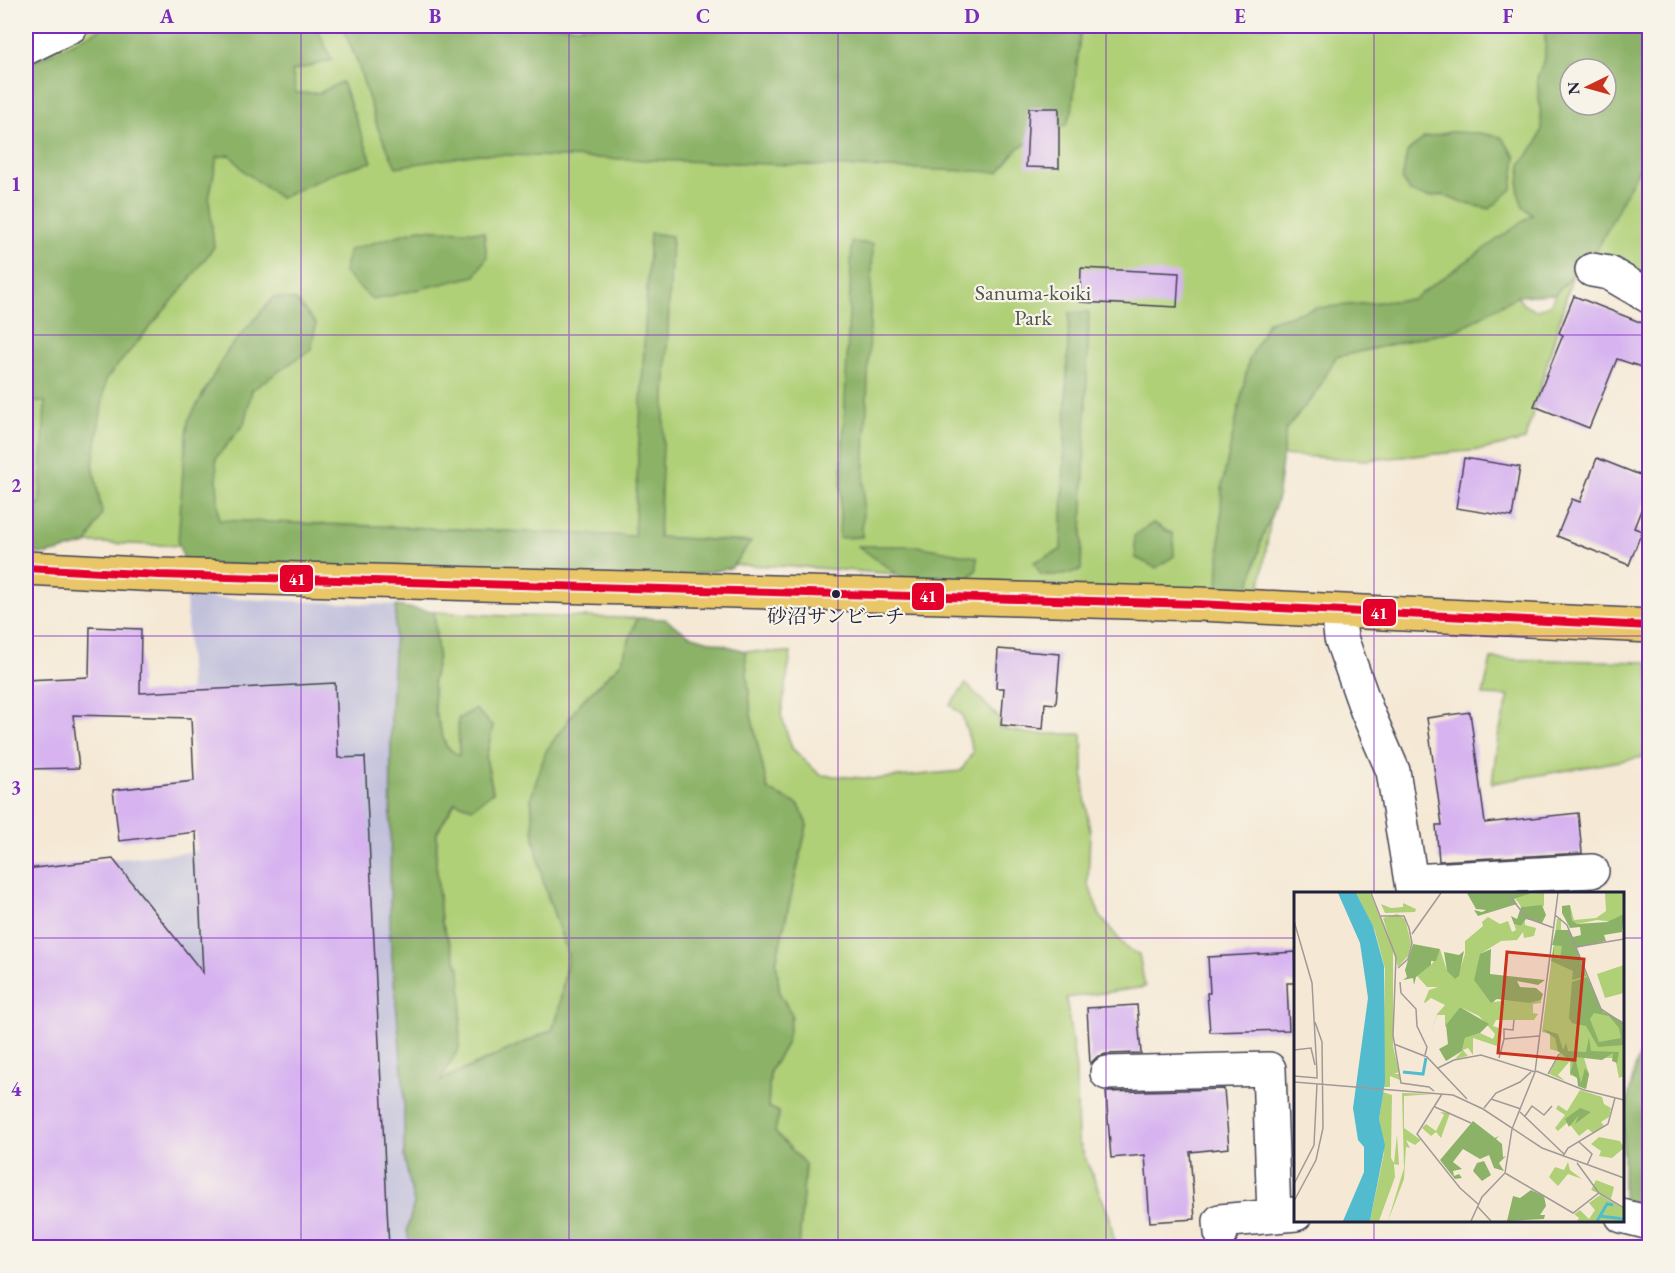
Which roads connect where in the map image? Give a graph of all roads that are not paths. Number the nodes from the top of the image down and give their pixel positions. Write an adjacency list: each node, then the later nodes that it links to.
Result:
1 (71, 26): 2 (street)
2 (26, 48)
3 (1592, 270): 4 (street)
4 (1650, 297)
5 (26, 568): 6 (main road)
6 (1340, 612): 7 (main road); 9 (street)
7 (1650, 626)
8 (1592, 871): 9 (street)
9 (1412, 888)
10 (1107, 1073): 11 (street)
11 (1285, 1215): 14 (street)
12 (1624, 1216): 13 (street)
13 (1650, 1223)
14 (1221, 1233)

